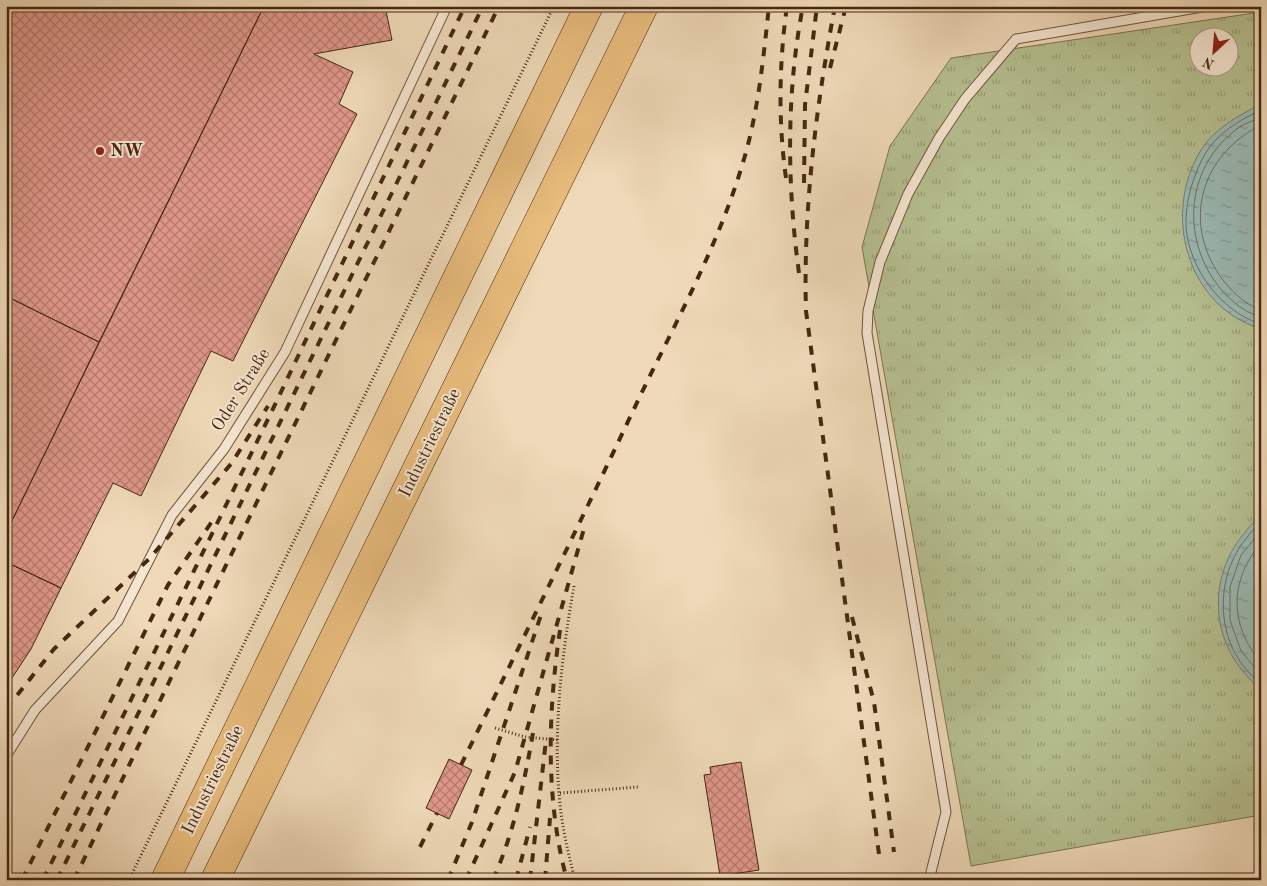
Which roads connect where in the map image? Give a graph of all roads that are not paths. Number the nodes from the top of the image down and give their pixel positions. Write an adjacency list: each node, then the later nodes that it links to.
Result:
1 (447, 6): 5 (lane, Oder Straße)
2 (589, 6): 6 (highway, Industriestraße)
3 (644, 6): 7 (highway, Industriestraße)
4 (1208, 6): 8 (lane)
5 (6, 756)
6 (165, 880)
7 (215, 880)
8 (929, 880)

